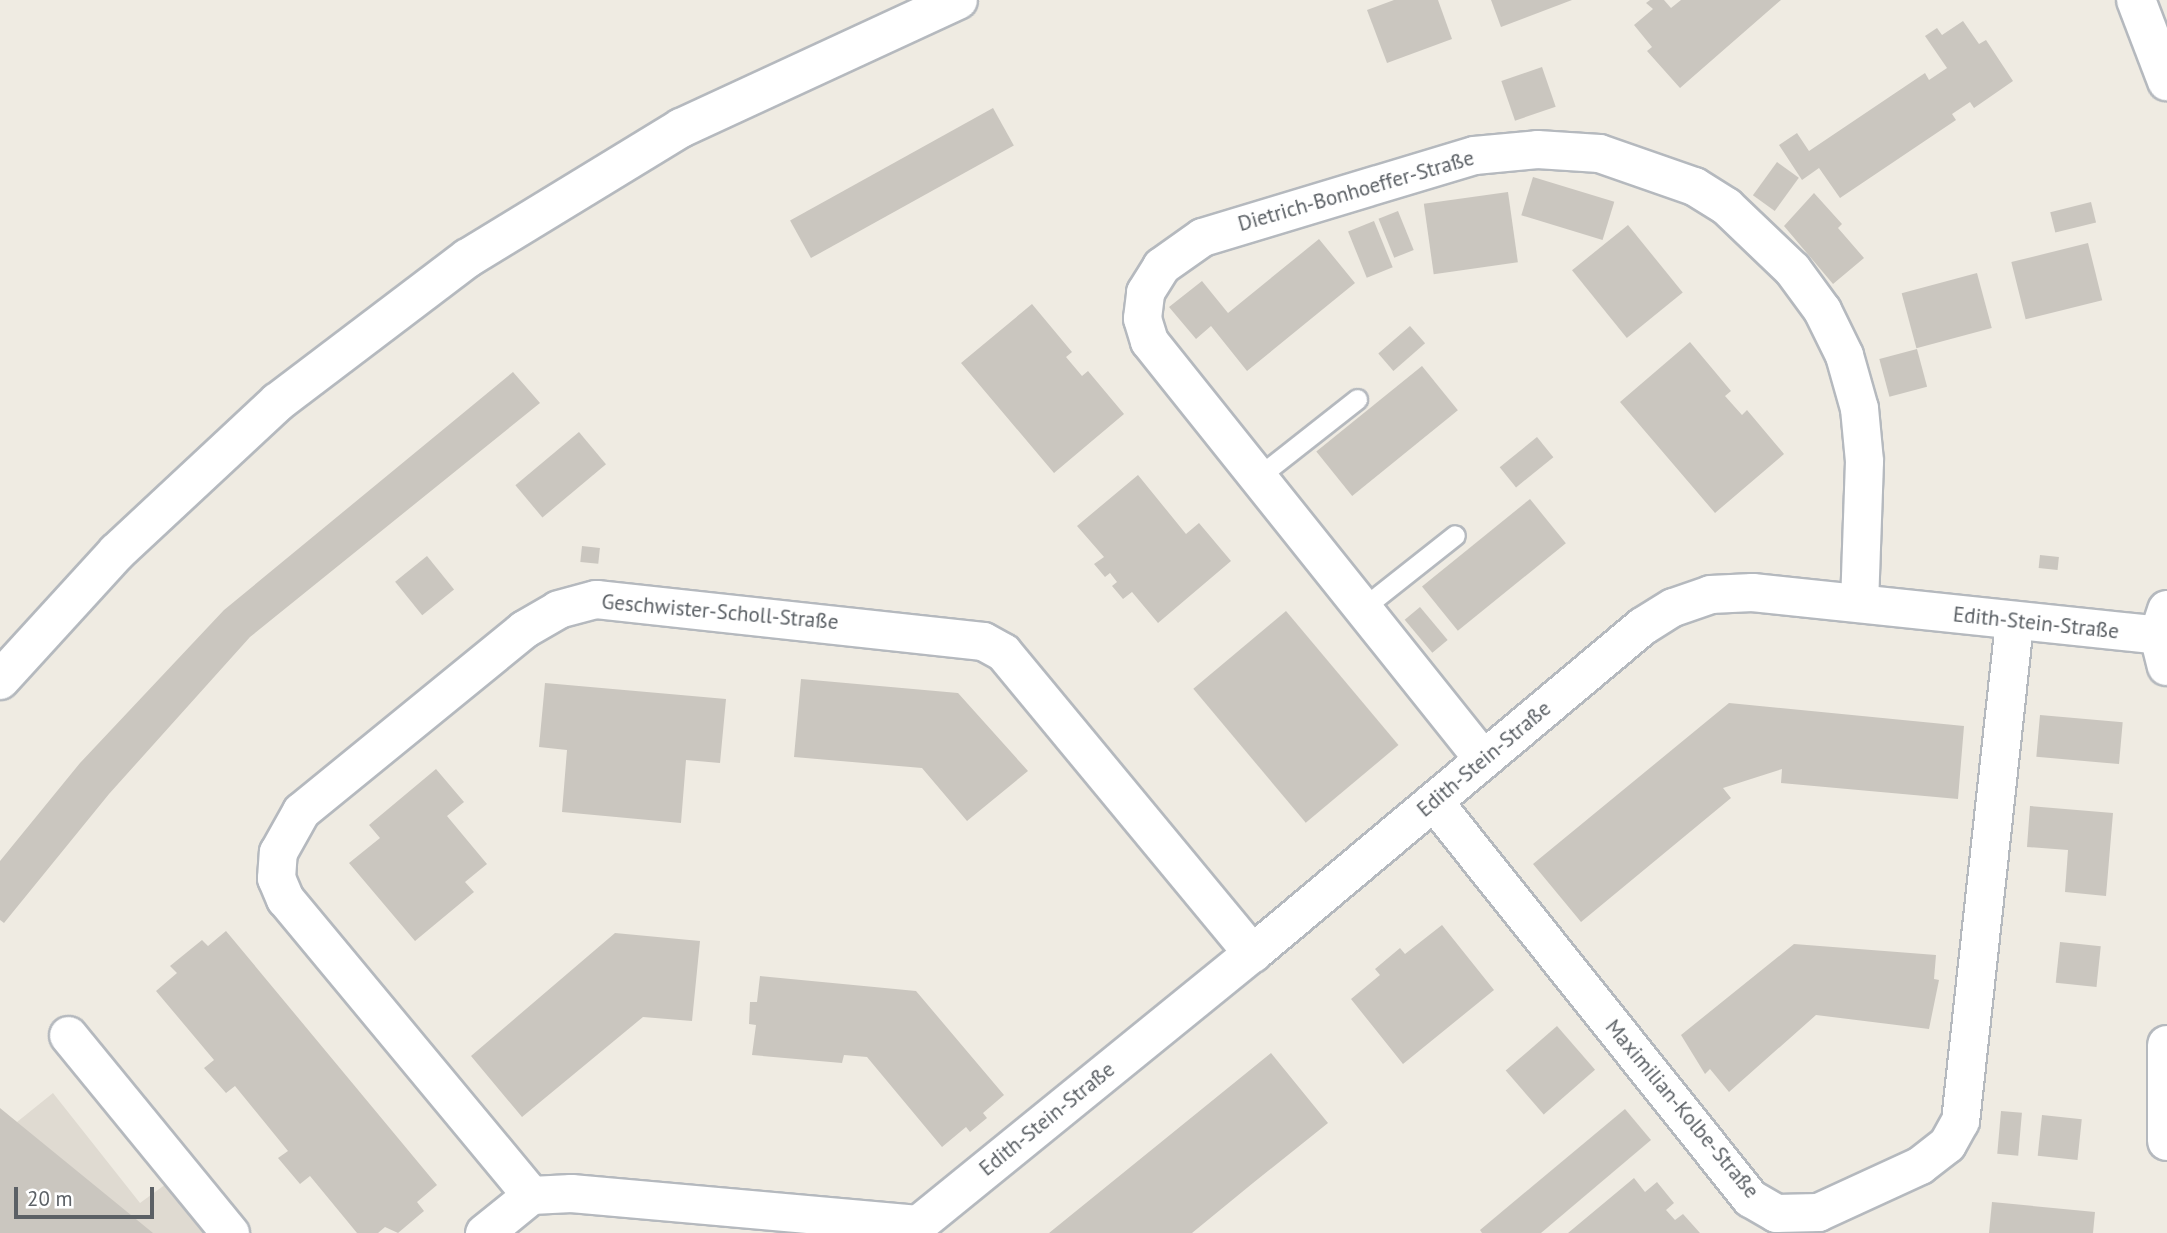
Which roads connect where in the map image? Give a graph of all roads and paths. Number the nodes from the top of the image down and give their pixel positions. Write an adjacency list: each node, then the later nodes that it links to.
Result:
1 (958, 0): 11 (street)
2 (2136, 0): 3 (street)
3 (2167, 81)
4 (1357, 399): 5 (lane)
5 (1258, 477): 7 (street, Dietrich-Bonhoeffer-Straße); 8 (street, Dietrich-Bonhoeffer-Straße)
6 (1455, 536): 8 (lane)
7 (1859, 601): 9 (street, Edith-Stein-Straße); 12 (street, Edith-Stein-Straße)
8 (1363, 608): 12 (street, Dietrich-Bonhoeffer-Straße)
9 (2014, 623): 10 (street, Edith-Stein-Straße); 13 (street, Maximilian-Kolbe-Straße)
10 (2164, 637)
11 (0, 680)
12 (1483, 759): 13 (street, Edith-Stein-Straße)
13 (1434, 802): 14 (street, Edith-Stein-Straße)
14 (1252, 953): 18 (street, Geschwister-Scholl-Straße); 19 (street, Edith-Stein-Straße)
15 (68, 1035): 20 (street)
16 (2167, 1045): 17 (street)
17 (2167, 1141)
18 (531, 1195): 19 (street, Edith-Stein-Straße); 21 (street)
19 (922, 1228)
20 (230, 1233)
21 (484, 1233)

